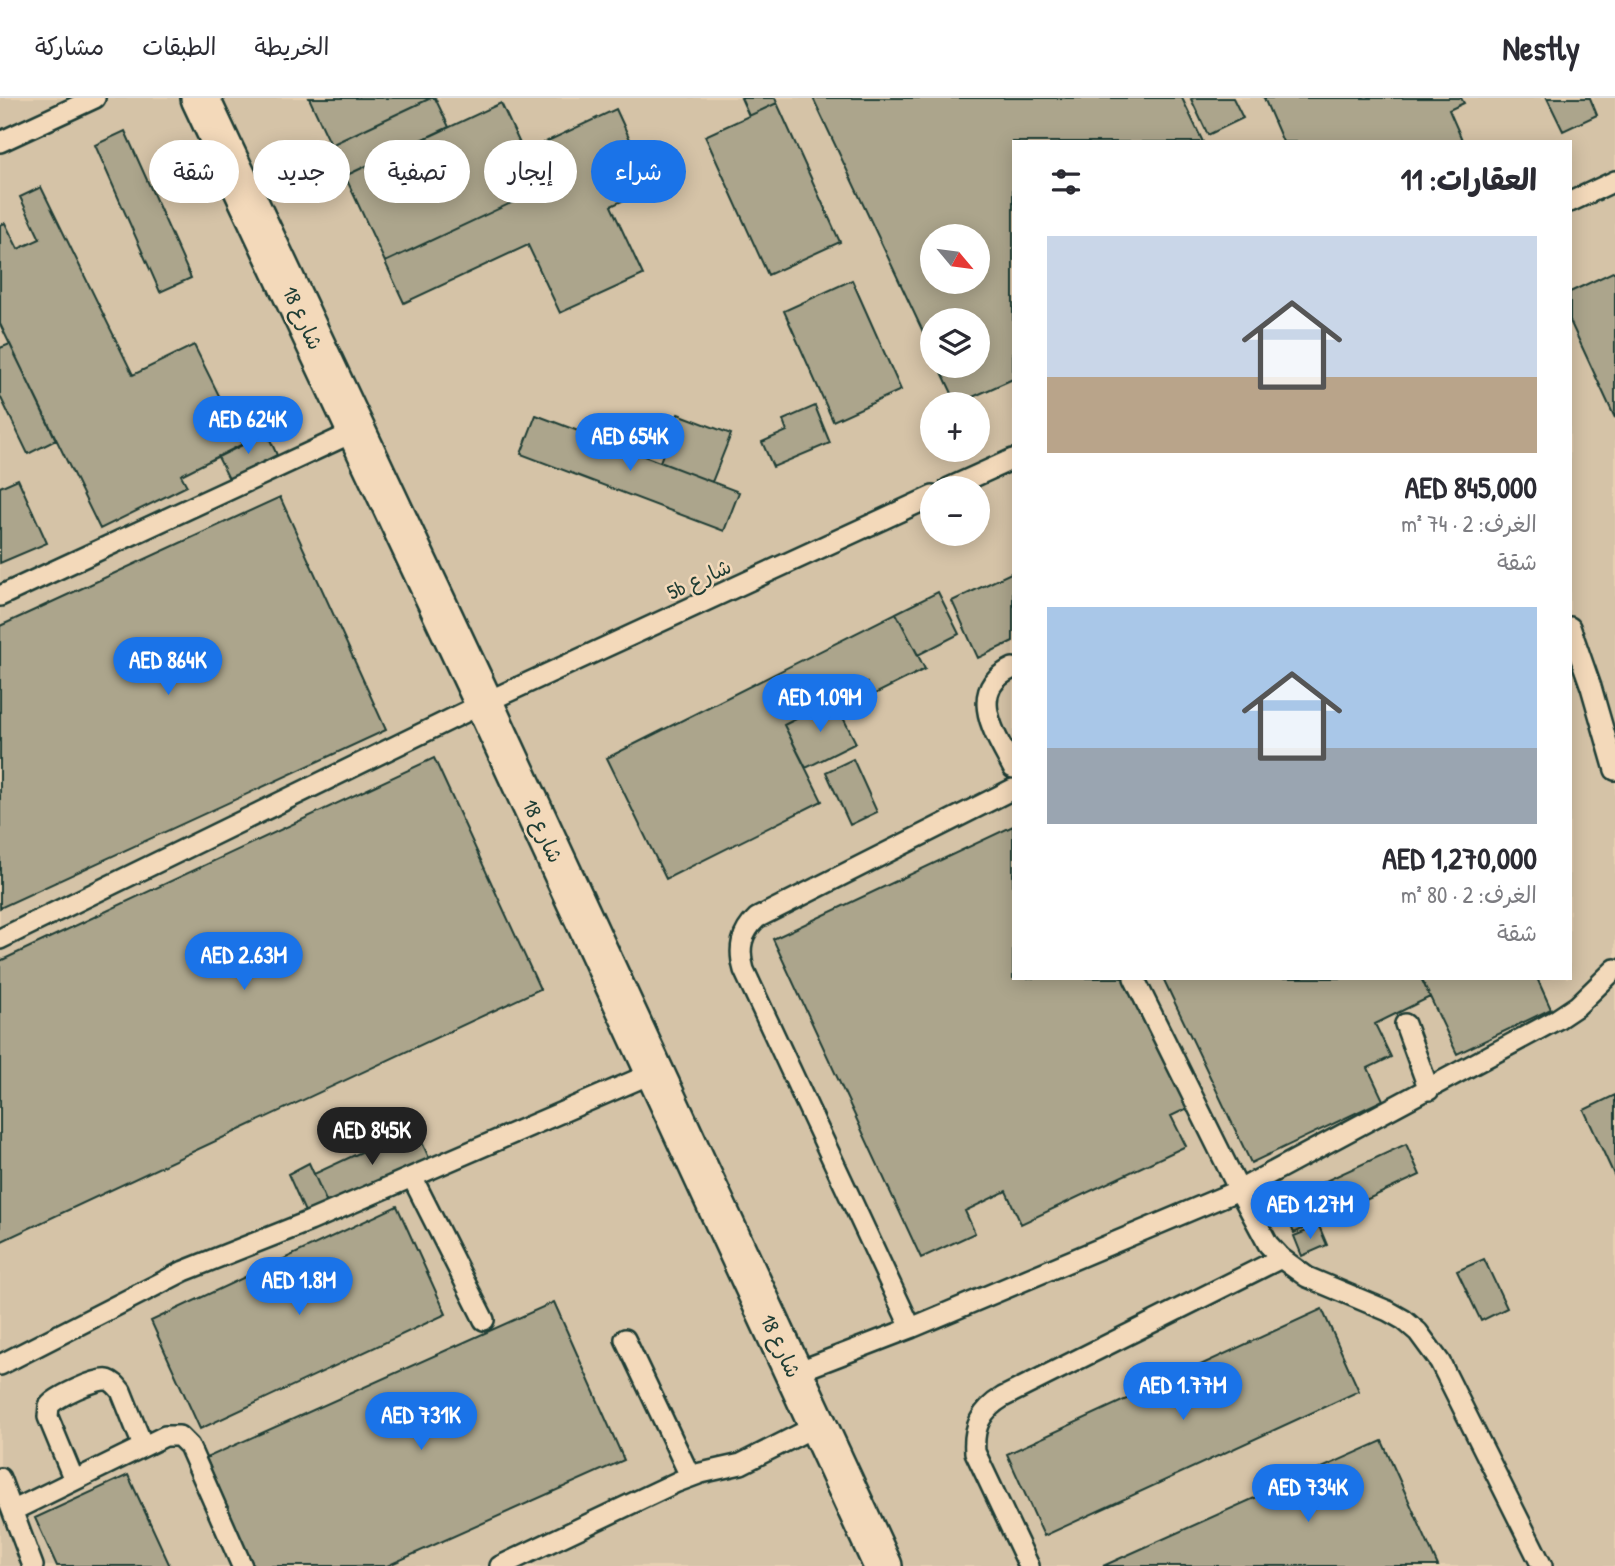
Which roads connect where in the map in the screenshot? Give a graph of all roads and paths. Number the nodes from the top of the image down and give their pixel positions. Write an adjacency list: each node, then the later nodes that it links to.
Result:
1 (95, 98): 3 (lane)
2 (200, 98): 6 (street, شارع 18)
3 (0, 142)
4 (1613, 186): 5 (lane)
5 (1572, 201)
6 (356, 431): 10 (lane); 13 (street, شارع 18)
7 (1012, 459): 8 (lane)
8 (975, 476)
9 (920, 502): 13 (lane, 5b شارع)
10 (0, 596)
11 (1572, 633): 15 (lane)
12 (1012, 668): 14 (lane)
13 (484, 703): 17 (lane, 5b شارع); 21 (street, شارع 18)
14 (1012, 766)
15 (1615, 770)
16 (1012, 790): 27 (lane)
17 (0, 939)
18 (1615, 969): 22 (lane)
19 (1135, 980): 24 (lane)
20 (1405, 1024): 22 (lane)
21 (655, 1072): 23 (lane); 30 (street, شارع 18)
22 (1429, 1090): 24 (lane)
23 (412, 1177): 26 (lane); 29 (lane)
24 (1239, 1190): 25 (lane); 27 (lane)
25 (1281, 1258): 41 (lane); 42 (lane)
26 (484, 1320)
27 (911, 1328): 30 (lane)
28 (625, 1339): 33 (lane)
29 (0, 1365)
30 (794, 1373): 31 (street, شارع 18)
31 (818, 1425): 33 (lane); 40 (street, شارع 18)
32 (143, 1446): 35 (lane); 35 (lane); 38 (lane)
33 (690, 1476): 39 (lane)
34 (0, 1478): 36 (lane)
35 (74, 1480): 36 (lane)
36 (14, 1510): 37 (lane)
37 (33, 1566)
38 (242, 1566)
39 (500, 1566)
40 (883, 1566)
41 (1029, 1566)
42 (1542, 1566)

